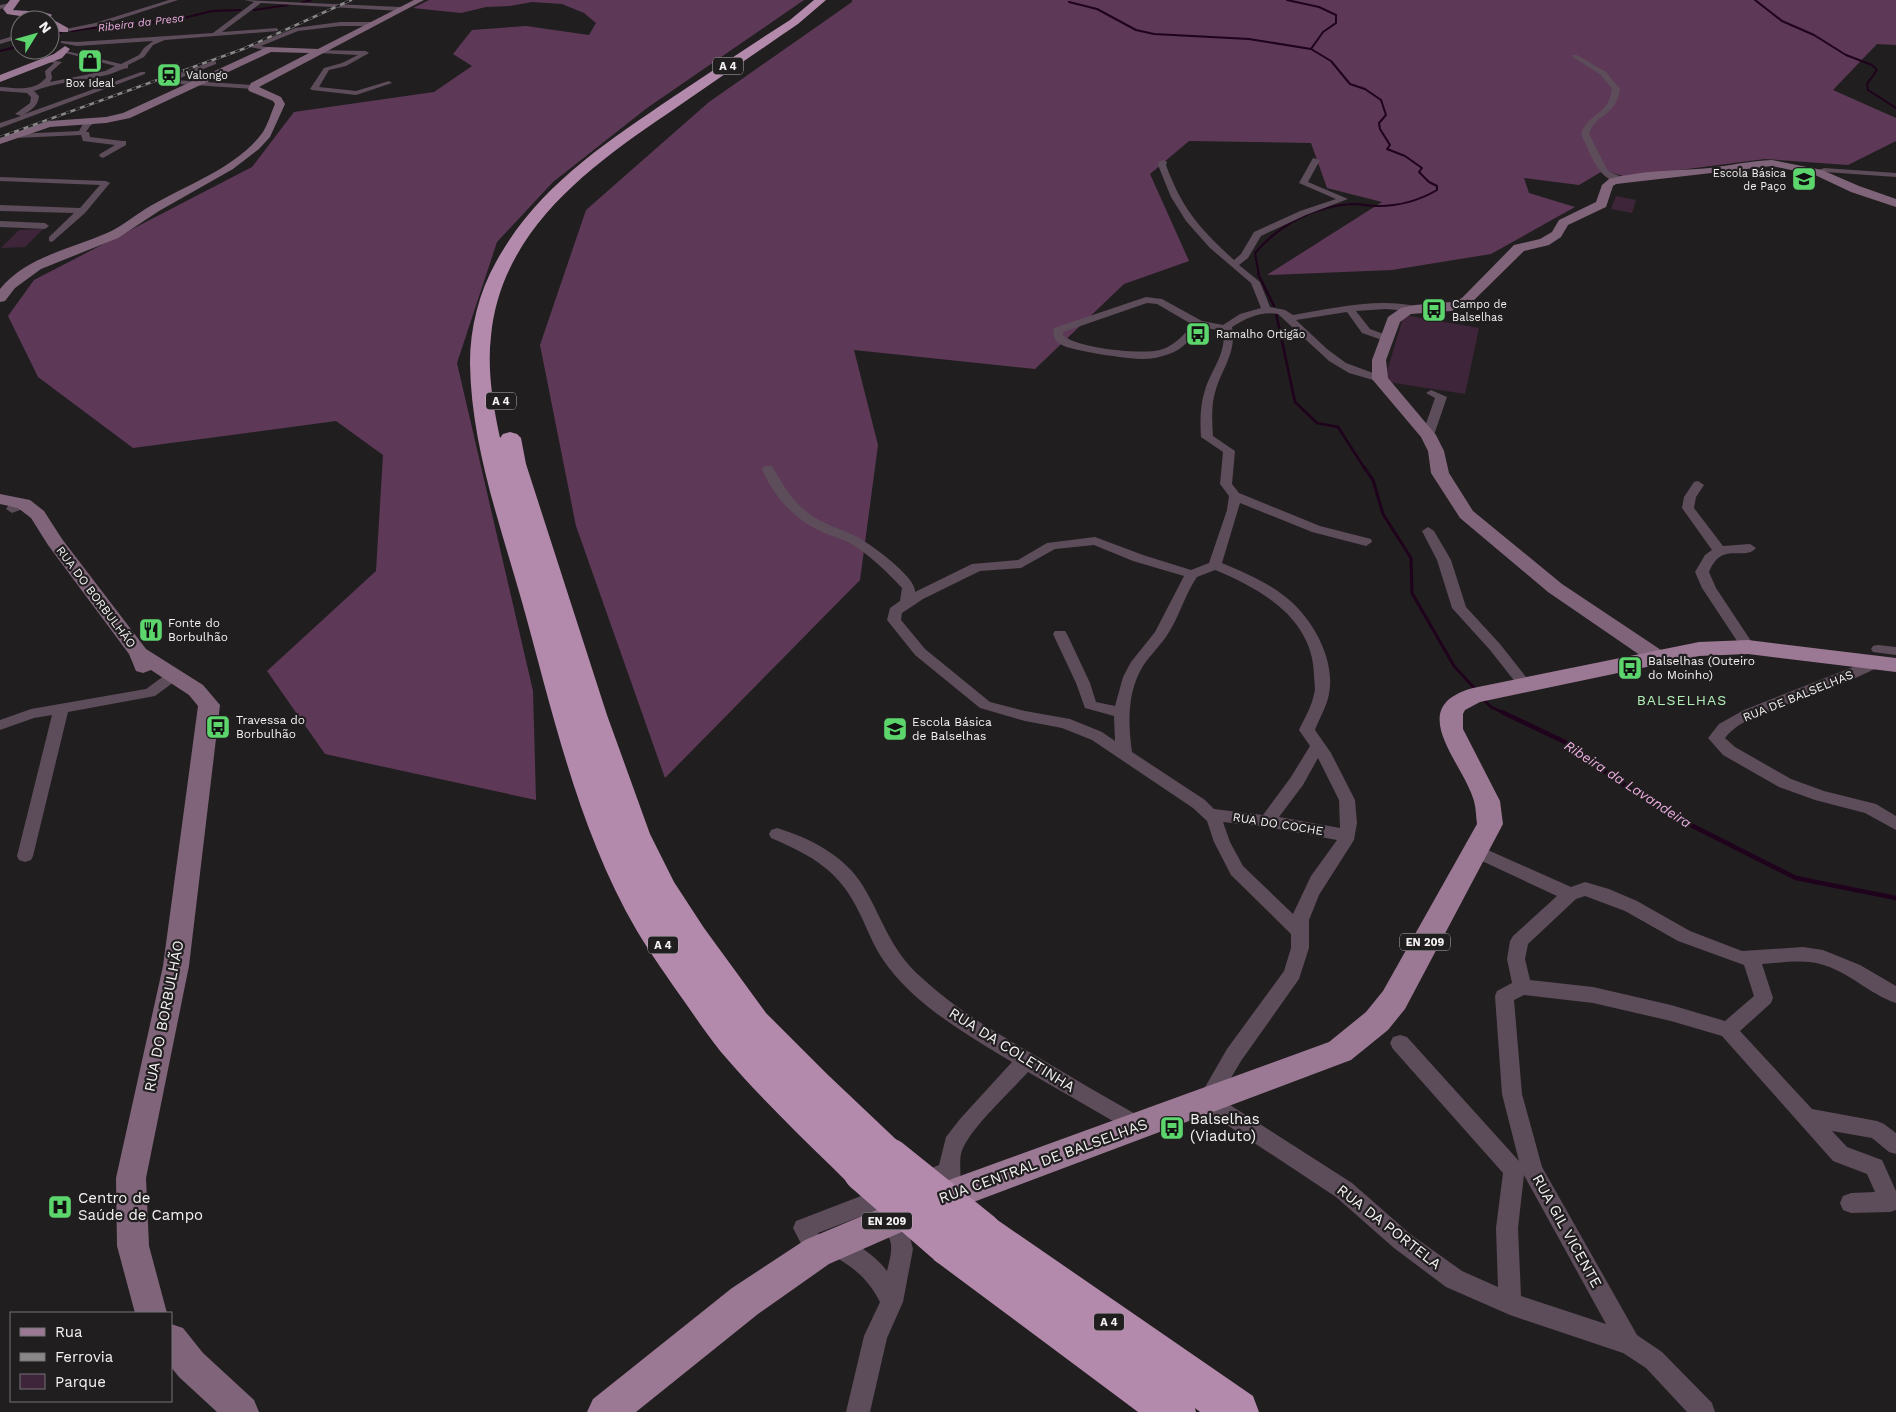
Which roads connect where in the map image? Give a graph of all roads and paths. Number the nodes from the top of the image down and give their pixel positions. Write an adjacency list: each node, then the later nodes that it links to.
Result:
1 (175, 0): 12 (street)
2 (248, 0): 6 (street)
3 (420, 0): 9 (street)
4 (821, 0): 108 (highway, A 4)
5 (830, 0): 108 (highway, A 4)
6 (260, 1): 9 (street); 14 (street)
7 (13, 2): 8 (street)
8 (0, 7)
9 (401, 9): 10 (street)
10 (371, 24): 16 (street); 18 (street)
11 (60, 28): 12 (main road)
12 (64, 30): 17 (main road)
13 (276, 30): 14 (street)
14 (214, 35): 15 (street)
15 (164, 38): 17 (street); 23 (street)
16 (270, 49): 18 (street); 26 (street)
17 (61, 51): 23 (street); 25 (main road); 29 (street)
18 (317, 51): 20 (street); 28 (street)
19 (1575, 56): 46 (street)
20 (304, 58): 21 (street); 30 (street)
21 (334, 59)
22 (214, 63): 24 (street)
23 (123, 66): 29 (street); 34 (street)
24 (182, 75): 26 (street); 27 (street)
25 (5, 76): 31 (street)
26 (211, 76): 27 (street)
27 (196, 83): 30 (street); 35 (street)
28 (389, 83)
29 (44, 85): 32 (street)
30 (253, 87): 54 (street)
31 (1, 89): 32 (street)
32 (29, 91): 33 (street)
33 (24, 111): 34 (street); 36 (street)
34 (43, 111): 36 (street)
35 (93, 121): 37 (street); 38 (street)
36 (0, 126)
37 (82, 133): 38 (street); 40 (street)
38 (16, 136): 39 (street)
39 (0, 141)
40 (103, 156)
41 (1316, 160): 53 (street)
42 (1164, 162): 53 (street)
43 (1818, 172): 44 (street); 46 (street); 47 (street)
44 (1895, 176)
45 (0, 179): 49 (street)
46 (1621, 180): 56 (street)
47 (1896, 203)
48 (0, 208): 49 (street)
49 (82, 211): 52 (street)
50 (0, 224): 51 (street)
51 (45, 226)
52 (52, 239)
53 (1234, 266): 55 (street)
54 (0, 298)
55 (1266, 309): 58 (street); 60 (street)
56 (1417, 309): 57 (street); 61 (street)
57 (1350, 310): 58 (street); 61 (street)
58 (1291, 318): 62 (street)
59 (1199, 324): 59 (street); 60 (street)
60 (1228, 329): 67 (street)
61 (1386, 338): 62 (street)
62 (1380, 379): 64 (street)
63 (1431, 393): 64 (street)
64 (1428, 436): 79 (street)
65 (768, 469): 75 (street)
66 (1698, 486): 72 (street)
67 (1235, 496): 70 (street); 73 (street)
68 (9, 504): 81 (street, RUA DO BORBULHÃO)
69 (1428, 531): 82 (street)
70 (1366, 542)
71 (1750, 548): 72 (street)
72 (1719, 550): 77 (street)
73 (1215, 565): 74 (street); 87 (street)
74 (1192, 574): 75 (street); 84 (street)
75 (907, 603): 88 (street)
76 (1060, 634): 84 (street)
77 (1748, 647): 79 (main road, RUA CENTRAL DE BALSELHAS / EN 209); 80 (main road, RUA CENTRAL DE BALSELHAS / EN 209)
78 (1896, 651): 80 (street)
79 (1657, 657): 82 (main road, RUA CENTRAL DE BALSELHAS / EN 209)
80 (1883, 659): 91 (street, RUA DE BALSELHAS)
81 (169, 679): 83 (street); 85 (street, RUA DO BORBULHÃO); 85 (main road, RUA DO BORBULHÃO)
82 (1524, 685): 94 (main road, RUA CENTRAL DE BALSELHAS / EN 209)
83 (61, 708): 86 (street); 95 (street)
84 (1120, 712): 88 (street)
85 (208, 717): 117 (street, RUA DO BORBULHÃO)
86 (0, 725)
87 (1318, 745): 90 (street); 93 (street)
88 (1124, 755): 89 (street)
89 (1209, 814): 90 (street, RUA DO COCHE); 97 (street)
90 (1267, 820): 93 (street, RUA DO COCHE)
91 (1896, 824)
92 (776, 834): 103 (street, RUA DA COLETINHA)
93 (1346, 836): 97 (street)
94 (1475, 851): 96 (street); 104 (main road, RUA CENTRAL DE BALSELHAS / EN 209)
95 (25, 856)
96 (1570, 894): 98 (street); 99 (street)
97 (1300, 932): 104 (street)
98 (1750, 957): 100 (street); 101 (street)
99 (1522, 987): 101 (street); 109 (street, RUA GIL VICENTE)
100 (1896, 995)
101 (1728, 1030): 105 (street)
102 (1400, 1043): 109 (street)
103 (1026, 1060): 106 (street, RUA DA COLETINHA); 110 (street)
104 (1207, 1101): 106 (main road, RUA CENTRAL DE BALSELHAS / EN 209); 116 (street, RUA DA PORTELA)
105 (1808, 1117): 107 (street); 111 (street)
106 (1139, 1126): 110 (main road, RUA CENTRAL DE BALSELHAS / EN 209)
107 (1896, 1145)
108 (876, 1165): 113 (highway, A 4, bridge)
109 (1523, 1170): 116 (street); 119 (street, RUA GIL VICENTE)
110 (951, 1183): 112 (main road, RUA CENTRAL DE BALSELHAS / EN 209); 114 (street)
111 (1851, 1203)
112 (888, 1221): 114 (main road, RUA CENTRAL DE BALSELHAS / EN 209); 115 (street)
113 (965, 1239): 123 (highway, A 4); 124 (highway, A 4)
114 (818, 1241): 115 (street); 121 (main road, RUA CENTRAL DE BALSELHAS / EN 209)
115 (892, 1302): 122 (street)
116 (1510, 1304): 119 (street, RUA DA PORTELA)
117 (151, 1312)
118 (172, 1341): 120 (street)
119 (1629, 1343): 125 (street, RUA DA PORTELA)
120 (242, 1412)
121 (606, 1412)
122 (858, 1412)
123 (1174, 1412)
124 (1237, 1412)
125 (1703, 1412)

